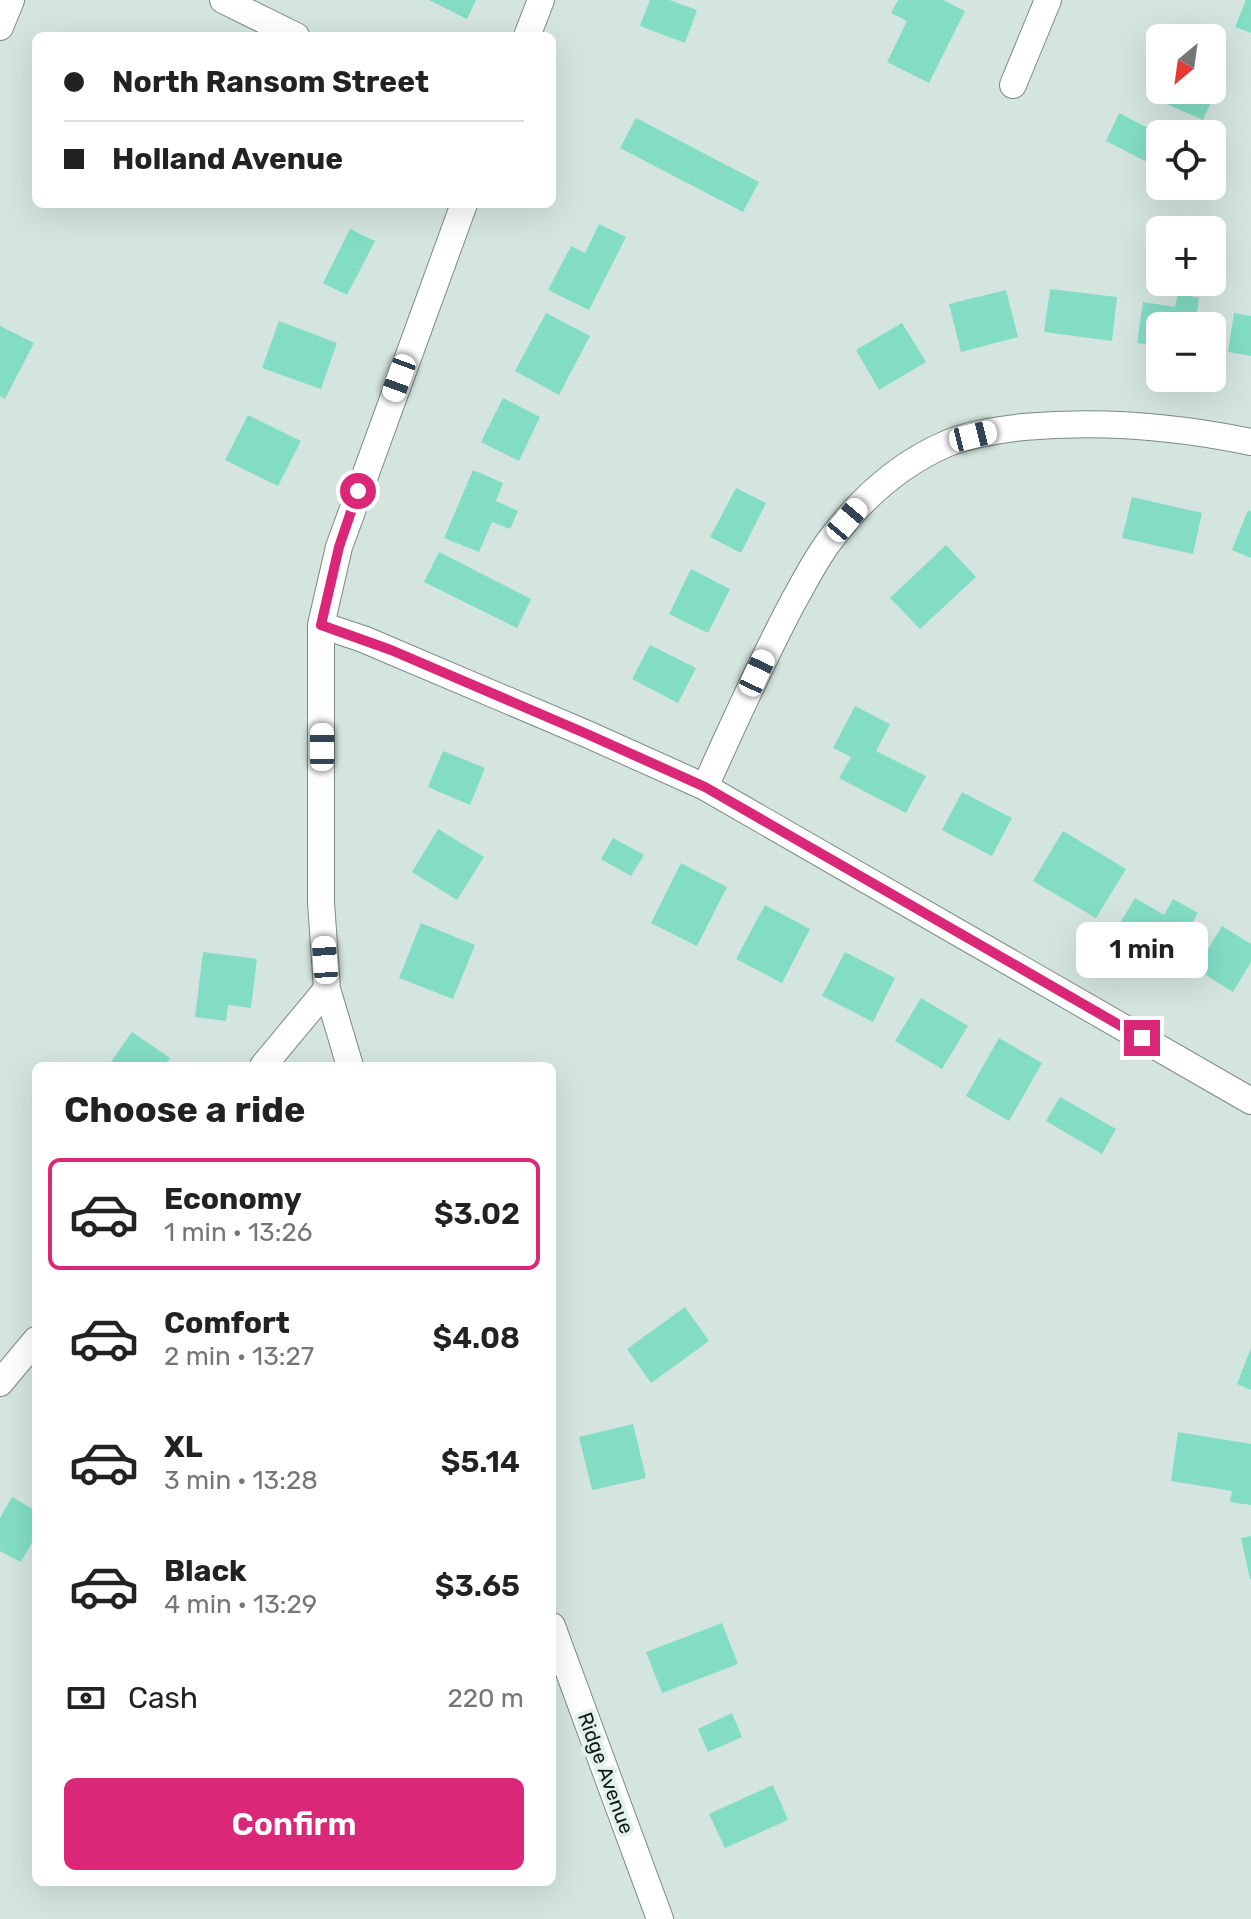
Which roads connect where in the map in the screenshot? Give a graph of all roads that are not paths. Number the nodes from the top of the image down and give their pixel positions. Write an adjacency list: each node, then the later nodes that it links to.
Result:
1 (11, 0): 5 (street)
2 (223, 0): 6 (street)
3 (541, 0): 7 (street)
4 (1048, 0): 8 (street)
5 (0, 27)
6 (288, 32)
7 (529, 32)
8 (1013, 85)
9 (463, 208): 11 (street)
10 (1251, 442): 12 (street)
11 (321, 625): 12 (street); 13 (street)
12 (705, 787): 16 (street)
13 (327, 989): 14 (street); 15 (street)
14 (266, 1062)
15 (349, 1062)
16 (1251, 1101)
17 (32, 1345): 18 (street)
18 (0, 1383)
19 (556, 1637): 20 (street, Ridge Avenue)
20 (660, 1919)

